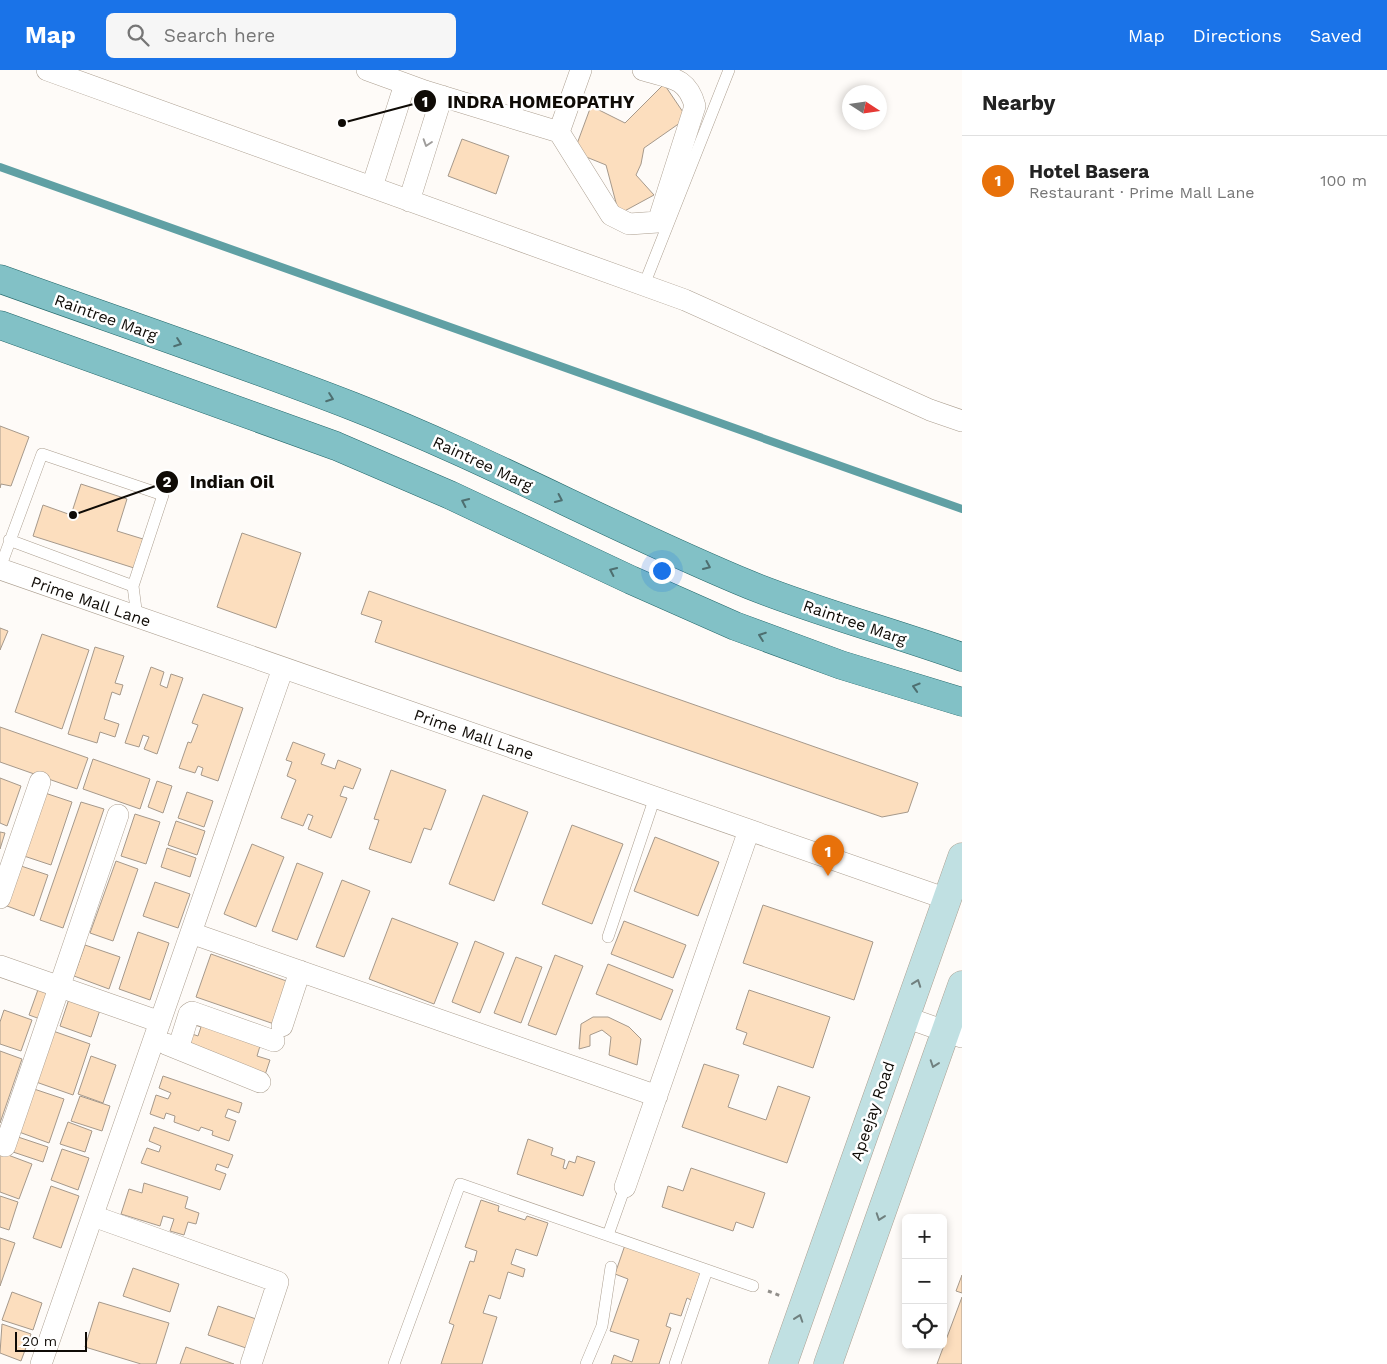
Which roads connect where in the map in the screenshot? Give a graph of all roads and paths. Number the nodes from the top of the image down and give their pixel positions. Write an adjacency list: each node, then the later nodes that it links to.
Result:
1 (47, 70): 6 (street)
2 (367, 70): 7 (street)
3 (581, 70): 9 (street)
4 (642, 70): 9 (street)
5 (729, 70): 13 (lane)
6 (95, 78): 10 (street)
7 (406, 84): 8 (street); 10 (street)
8 (442, 96): 9 (street); 11 (street, one-way to 11)
9 (559, 132)
10 (372, 188): 11 (street)
11 (409, 201): 13 (street)
12 (0, 279): 20 (main road, Raintree Marg, one-way to 20)
13 (644, 285): 15 (street)
14 (0, 325): 22 (main road, one-way to 14)
15 (962, 421)
16 (9, 540): 17 (lane); 18 (lane); 18 (lane)
17 (0, 568): 19 (street, Prime Mall Lane)
18 (133, 586): 19 (lane)
19 (137, 617): 21 (street, Prime Mall Lane)
20 (962, 657)
21 (284, 668): 24 (street, Prime Mall Lane); 30 (street)
22 (962, 702)
23 (40, 782): 28 (street)
24 (655, 797): 26 (street, Prime Mall Lane); 31 (lane)
25 (118, 815): 35 (street)
26 (750, 830): 29 (street, Prime Mall Lane); 43 (street)
27 (962, 857): 29 (main road, Apeejay Road)
28 (0, 898)
29 (947, 900): 37 (main road, Apeejay Road, one-way to 29)
30 (191, 933): 33 (street); 36 (street)
31 (608, 938)
32 (0, 966): 35 (street)
33 (300, 971): 39 (street); 43 (street)
34 (962, 985): 40 (main road)
35 (60, 987): 38 (street); 44 (street)
36 (169, 995): 38 (street); 39 (street)
37 (905, 1017): 40 (street); 56 (main road, Apeejay Road, one-way to 37)
38 (157, 1031): 41 (street); 46 (street)
39 (277, 1034): 41 (street)
40 (954, 1034): 57 (main road, one-way to 57)
41 (178, 1049): 42 (street)
42 (260, 1082)
43 (657, 1096): 45 (street)
44 (6, 1146)
45 (625, 1187): 47 (lane)
46 (92, 1216): 51 (street); 52 (street)
47 (608, 1236): 49 (lane); 53 (lane)
48 (611, 1267): 54 (lane)
49 (707, 1270): 50 (lane); 55 (lane)
50 (753, 1286)
51 (41, 1364)
52 (251, 1364)
53 (394, 1364)
54 (586, 1364)
55 (675, 1364)
56 (783, 1364)
57 (828, 1364)

